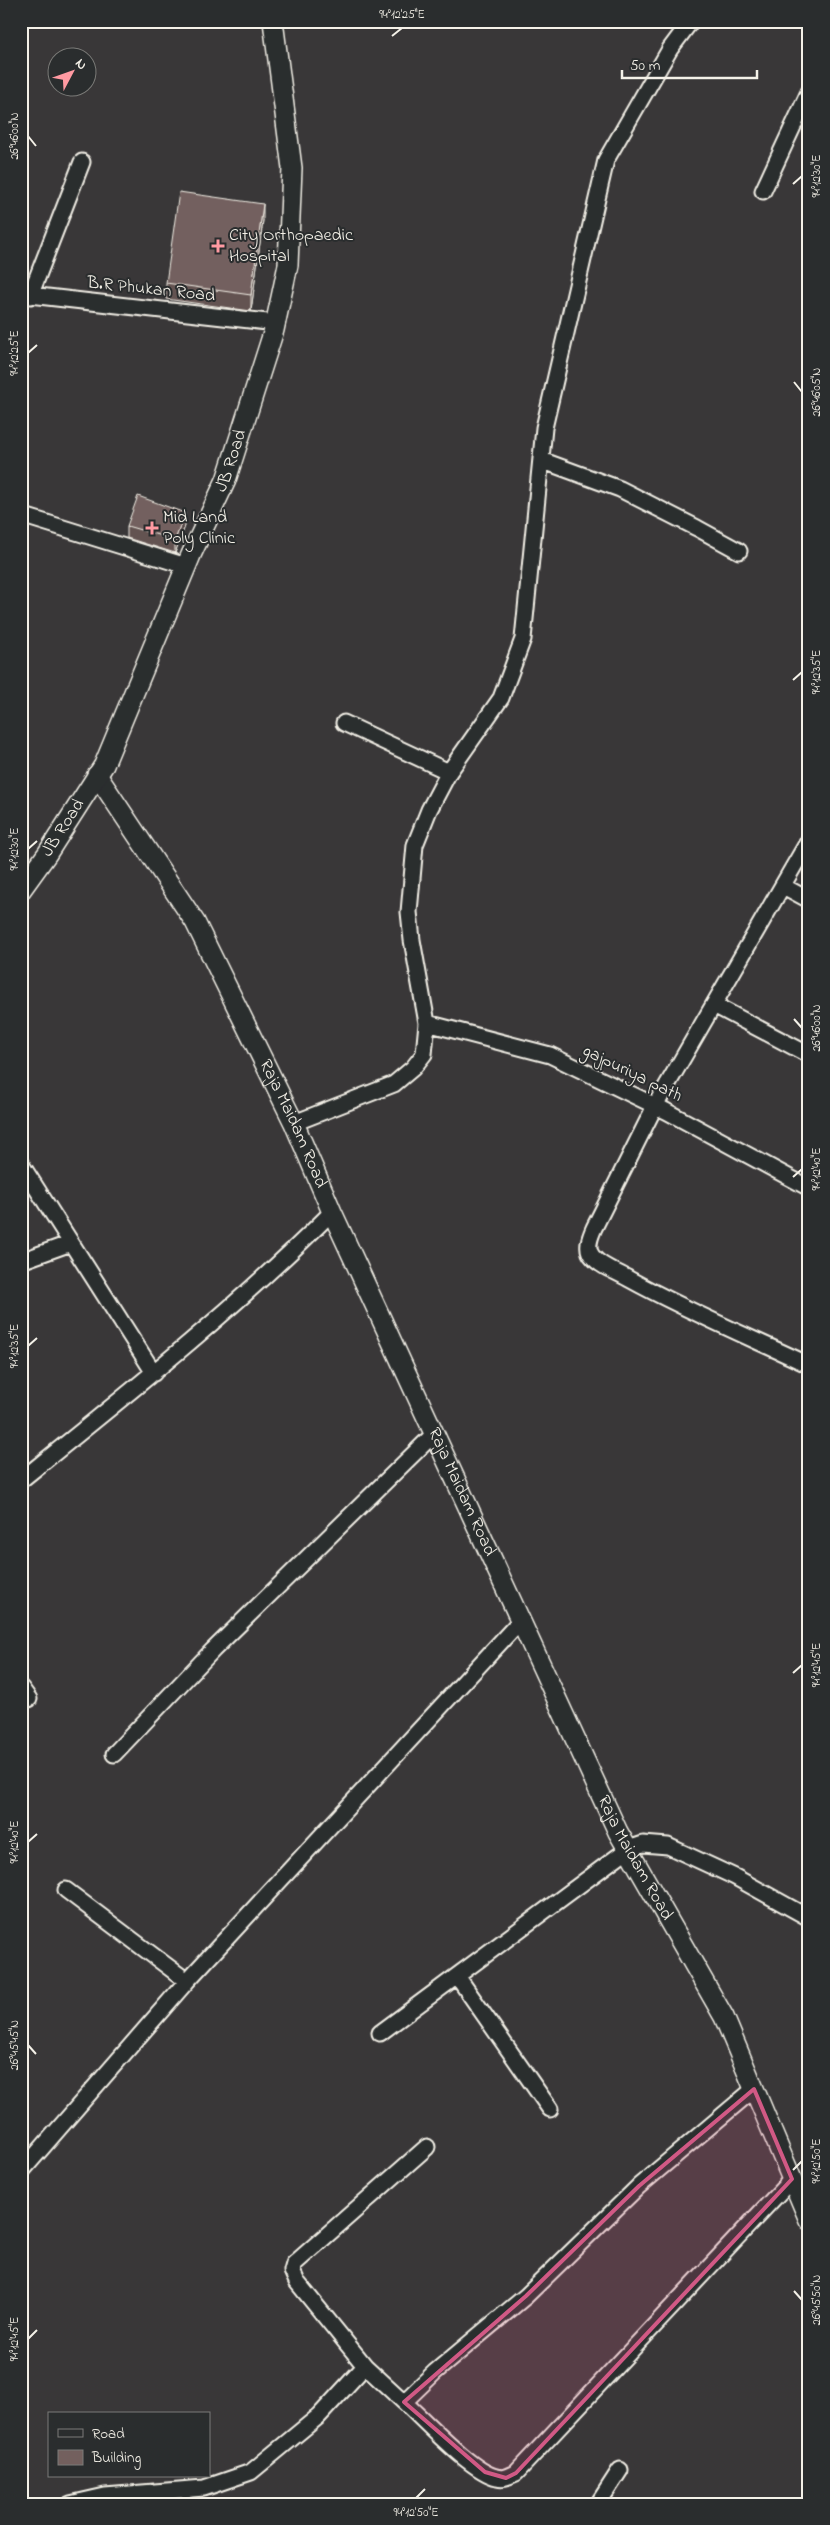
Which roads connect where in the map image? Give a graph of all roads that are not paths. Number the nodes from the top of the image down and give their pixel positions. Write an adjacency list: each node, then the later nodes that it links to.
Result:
1 (273, 21): 7 (street, JB Road)
2 (691, 21): 8 (street)
3 (809, 92): 5 (street)
4 (82, 162): 6 (street)
5 (763, 190)
6 (26, 295): 7 (street, B.R Phukan Road)
7 (276, 323): 11 (street, JB Road)
8 (541, 460): 10 (street); 13 (street)
9 (21, 515): 11 (street)
10 (738, 551)
11 (186, 566): 14 (street, JB Road)
12 (344, 723): 13 (street)
13 (450, 772): 20 (street)
14 (97, 775): 17 (street, JB Road); 23 (street, Raja Maidam Road)
15 (809, 840): 16 (street)
16 (783, 886): 18 (street); 19 (street)
17 (21, 890)
18 (809, 900)
19 (714, 1005): 21 (street); 22 (street)
20 (427, 1023): 22 (street, gajpuriya path); 23 (street)
21 (809, 1055)
22 (655, 1106): 25 (street, gajpuriya path); 29 (street)
23 (294, 1123): 26 (street, Raja Maidam Road)
24 (21, 1164): 27 (street)
25 (809, 1188)
26 (332, 1212): 30 (street); 31 (street, Raja Maidam Road)
27 (71, 1243): 28 (street); 30 (street)
28 (21, 1261)
29 (809, 1365)
30 (154, 1373): 32 (street)
31 (435, 1433): 33 (street, Raja Maidam Road); 34 (street)
32 (21, 1480)
33 (521, 1620): 35 (street, Raja Maidam Road); 39 (street)
34 (114, 1754)
35 (628, 1849): 37 (street); 38 (street); 41 (street, Raja Maidam Road)
36 (66, 1890): 39 (street)
37 (809, 1918)
38 (457, 1976): 40 (street); 42 (street)
39 (187, 1981): 44 (street)
40 (380, 2033)
41 (754, 2089): 45 (street, Raja Maidam Road); 48 (street)
42 (550, 2109)
43 (427, 2147): 47 (street)
44 (21, 2172)
45 (792, 2179): 46 (street, Raja Maidam Road); 48 (street)
46 (809, 2220)
47 (365, 2366): 48 (street); 50 (street)
48 (404, 2402)
49 (620, 2470): 51 (street)
50 (70, 2504)
51 (598, 2504)

